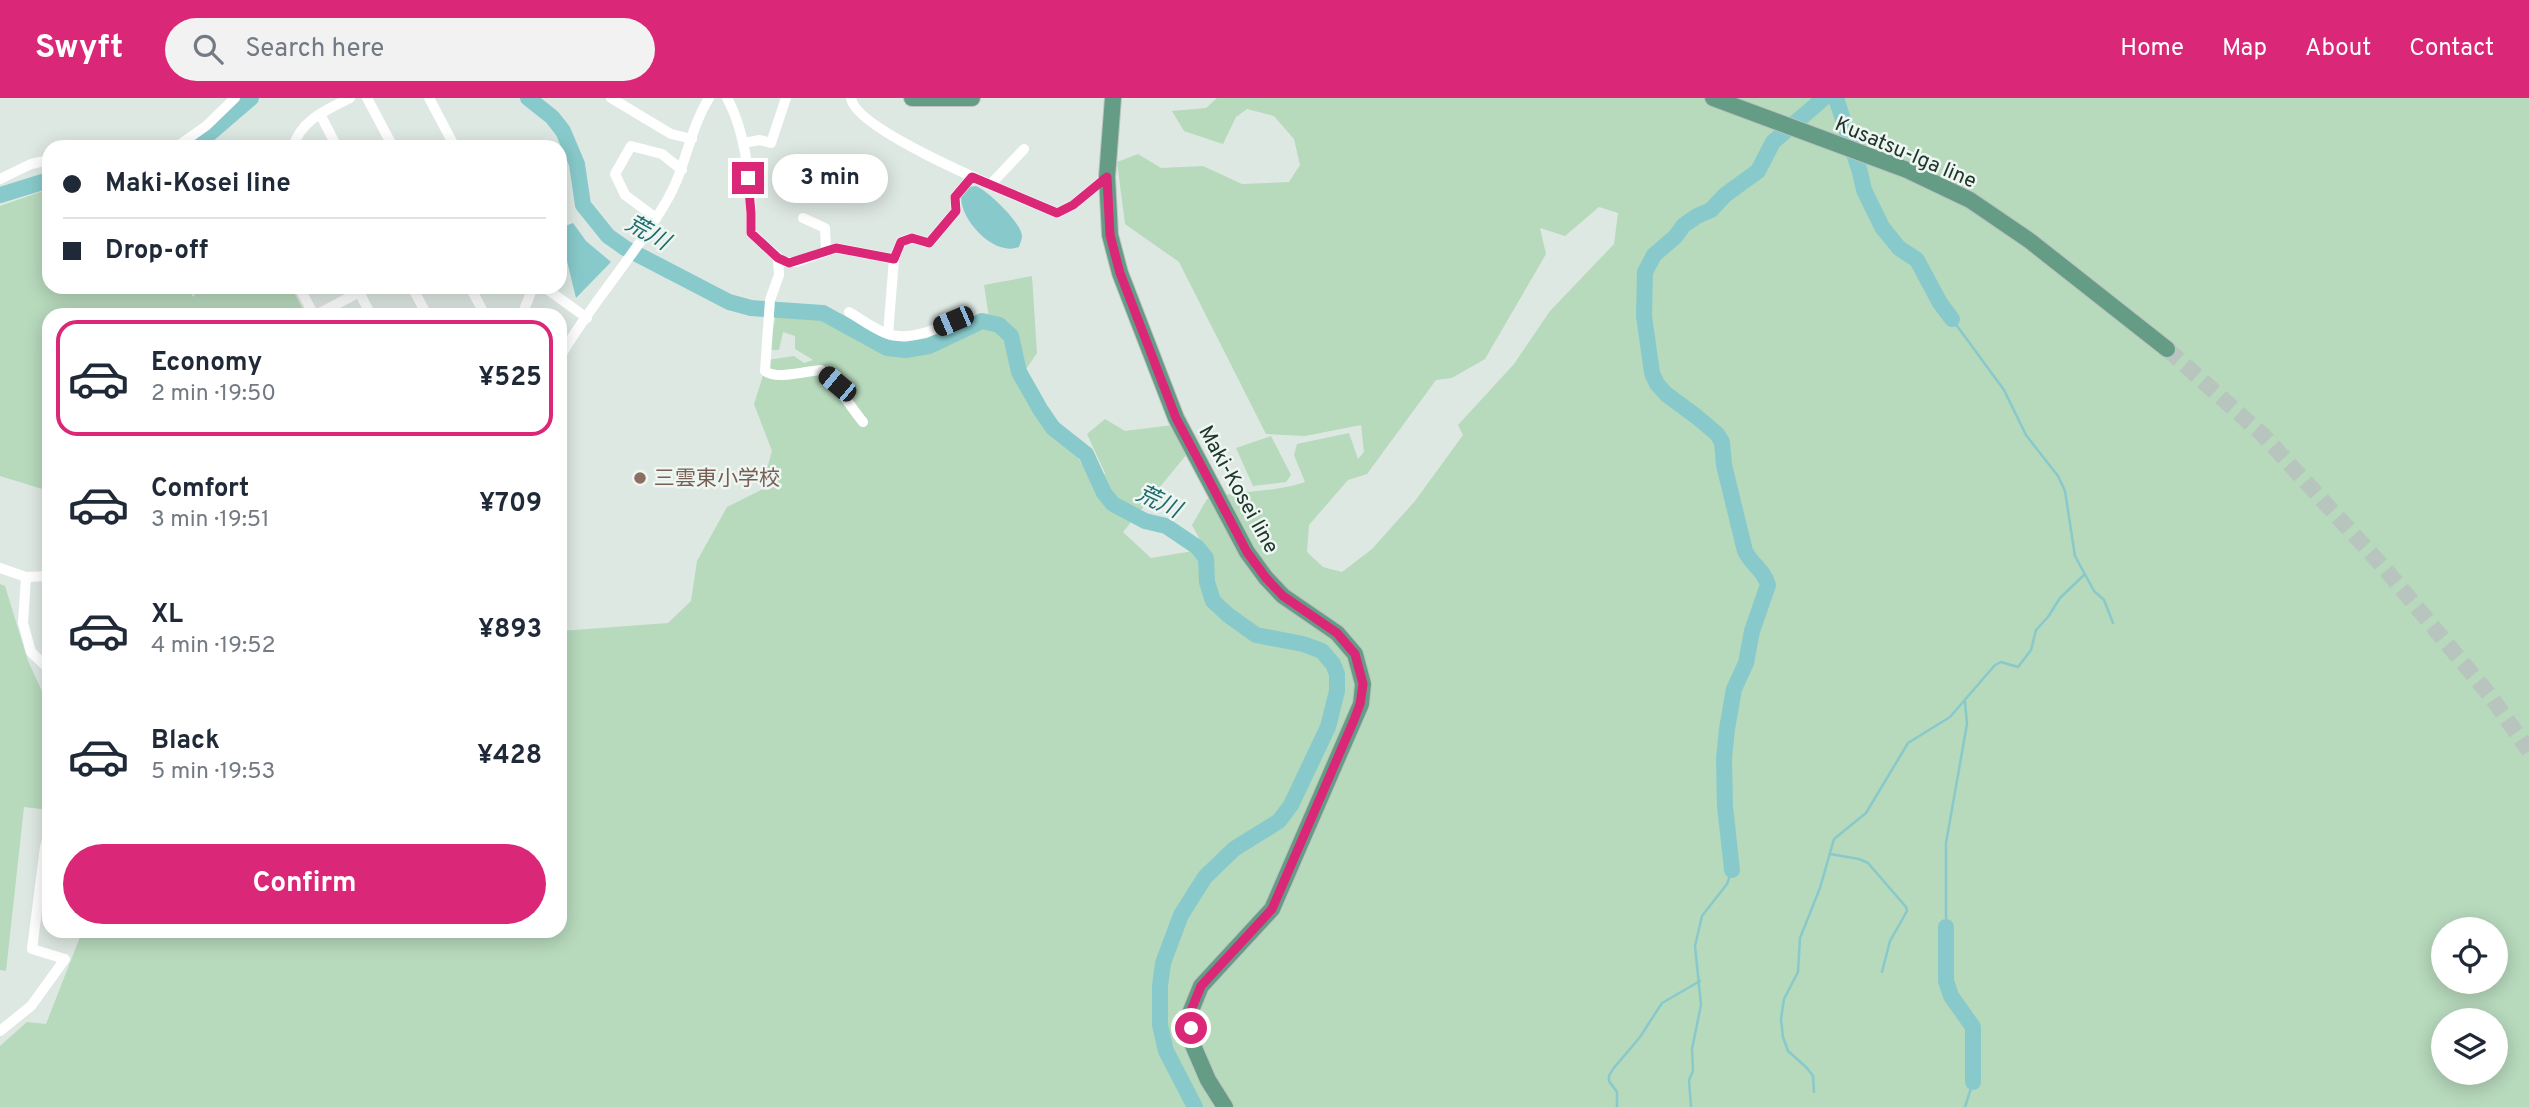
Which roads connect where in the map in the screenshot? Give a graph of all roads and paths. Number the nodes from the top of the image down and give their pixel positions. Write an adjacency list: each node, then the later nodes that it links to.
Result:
1 (235, 98): 16 (street)
2 (349, 98): 14 (street)
3 (367, 98): 19 (street)
4 (429, 98): 20 (street)
5 (611, 98): 15 (street)
6 (709, 98): 15 (street)
7 (727, 98): 21 (street)
8 (786, 98): 21 (street)
9 (851, 98): 25 (street)
10 (912, 98): 11 (main road)
11 (972, 98)
12 (1113, 98): 26 (main road, Maki-Kosei line)
13 (1713, 98): 42 (main road, Kusatsu-Iga line)
14 (320, 114): 17 (street); 18 (street)
15 (692, 139): 24 (street)
16 (186, 140)
17 (296, 140)
18 (333, 140)
19 (389, 140)
20 (451, 140)
21 (743, 143): 32 (street)
22 (1024, 149): 28 (street)
23 (42, 162): 27 (street)
24 (682, 170): 29 (street); 29 (street)
25 (972, 177): 28 (street); 33 (street)
26 (1107, 177): 28 (street); 50 (main road, Maki-Kosei line)
27 (0, 179)
28 (990, 185)
29 (656, 218): 39 (street)
30 (803, 218): 31 (street)
31 (826, 251): 32 (street); 33 (street)
32 (778, 258): 43 (street)
33 (894, 259): 40 (street)
34 (352, 294): 36 (street)
35 (554, 294): 39 (street)
36 (327, 308)
37 (849, 312): 40 (street)
38 (961, 314): 40 (street)
39 (587, 318): 41 (street)
40 (888, 334)
41 (567, 347)
42 (2167, 349)
43 (863, 422)
44 (0, 568): 46 (street)
45 (42, 576): 46 (street)
46 (26, 577): 47 (street)
47 (42, 662)
48 (42, 882): 49 (street)
49 (0, 1031)
50 (1224, 1107)

